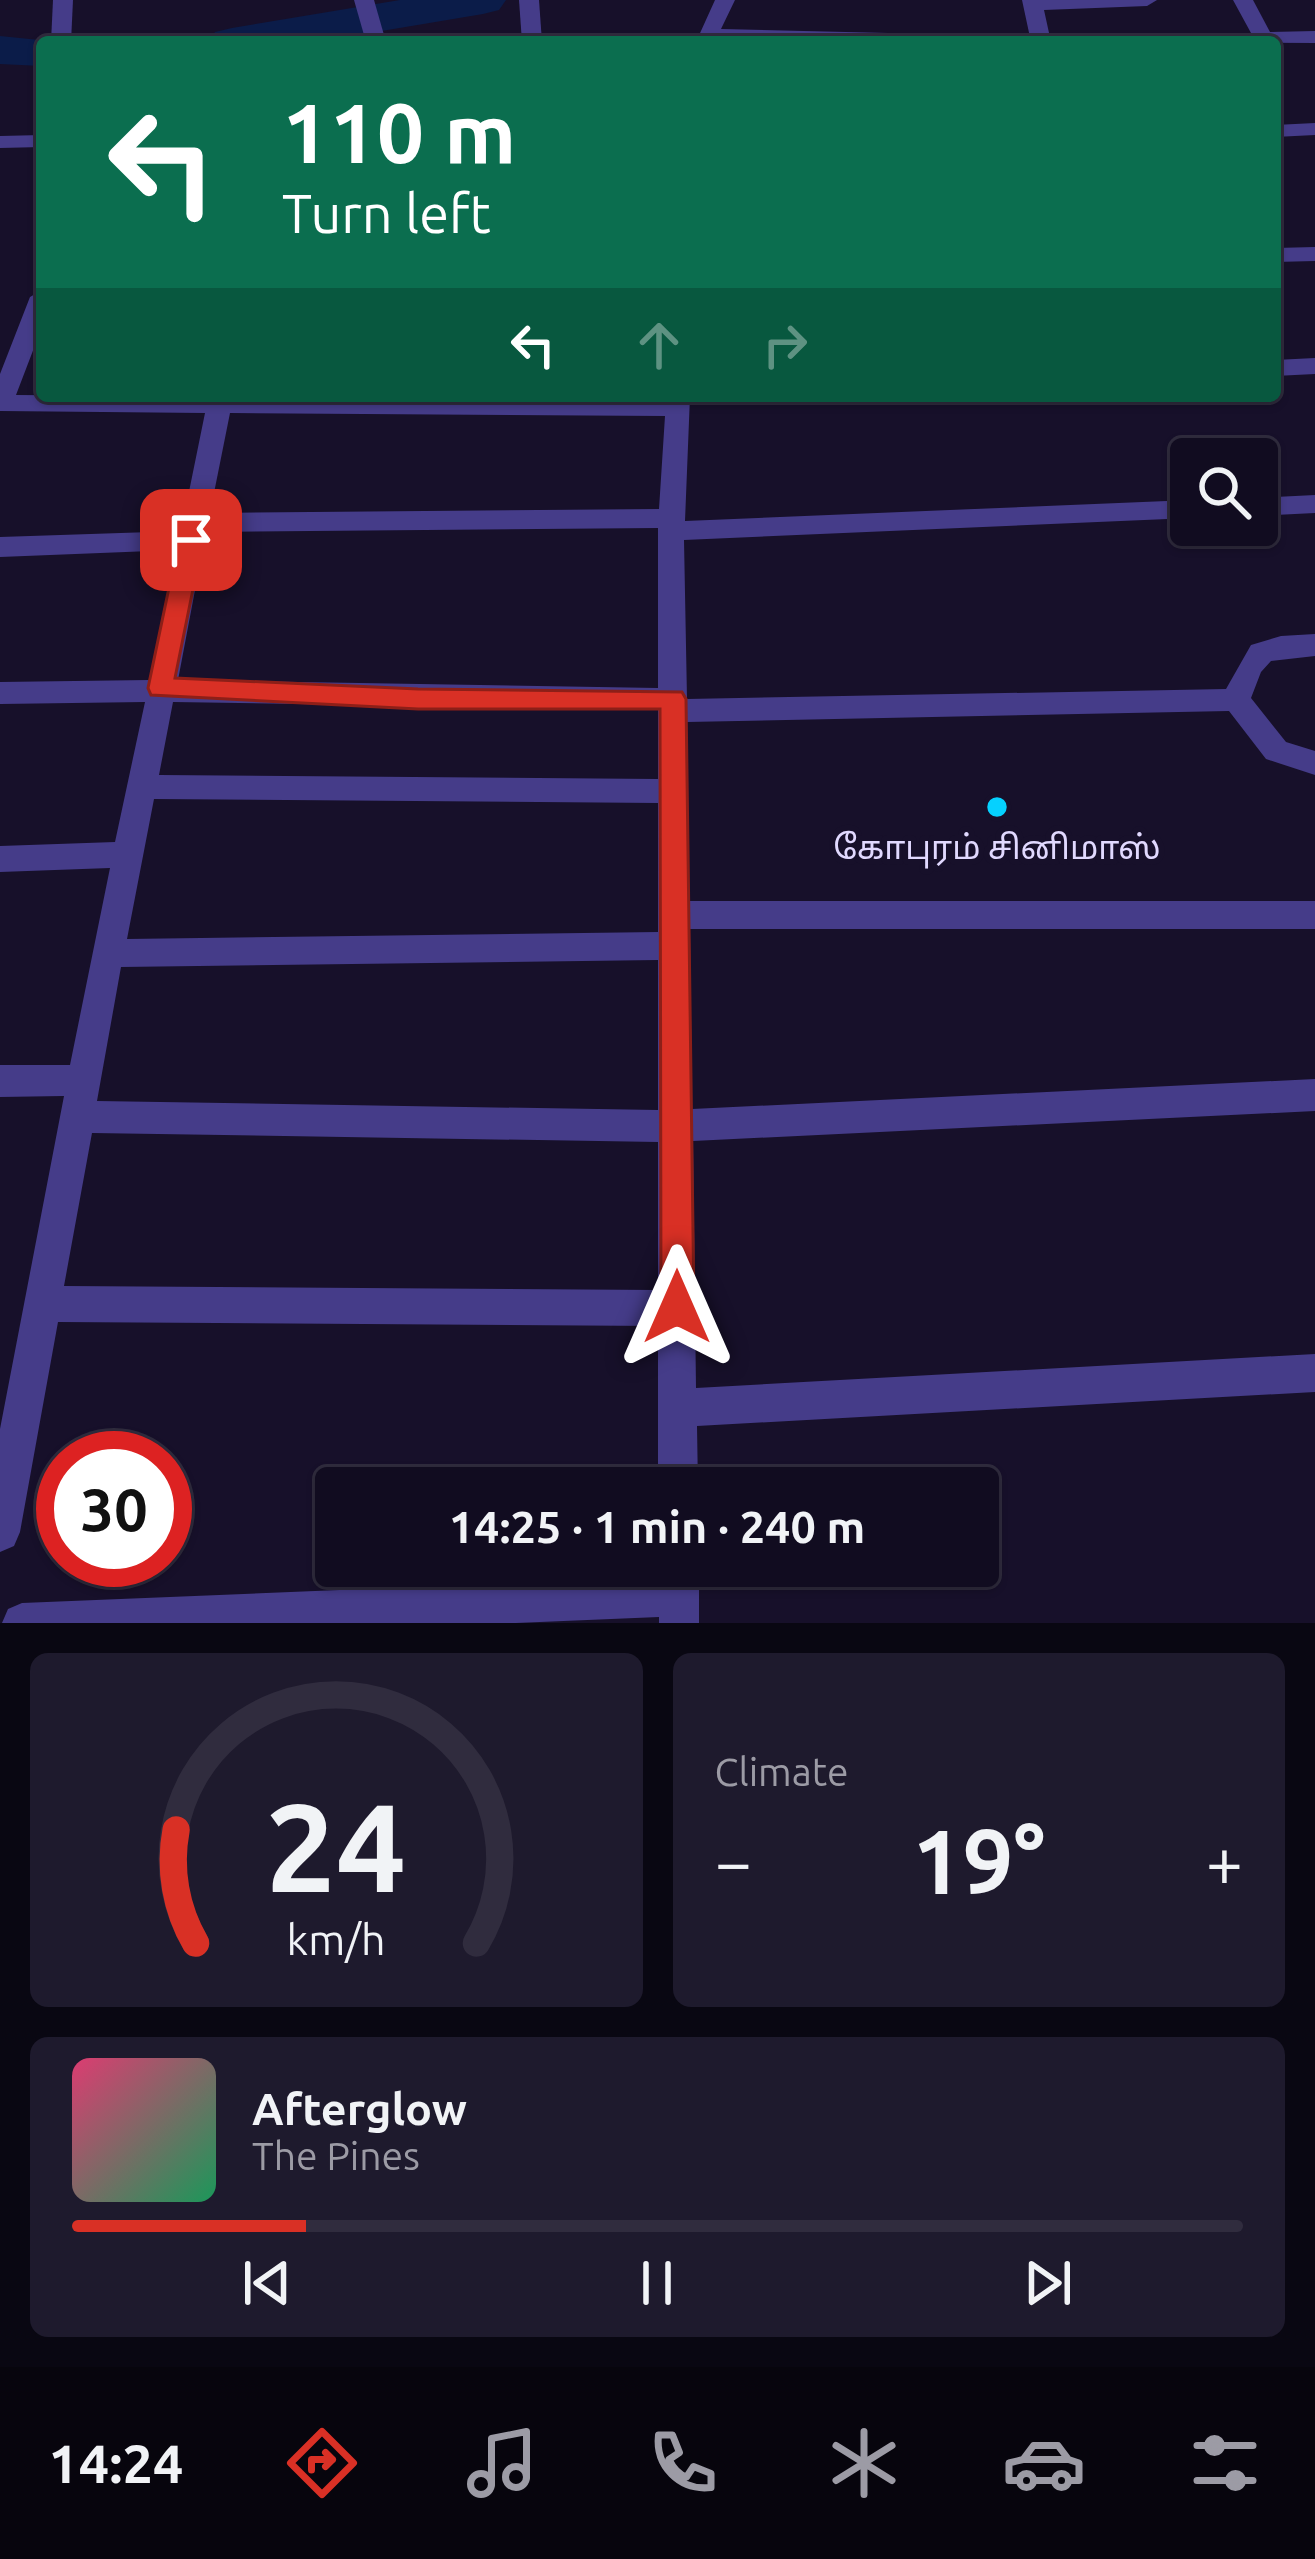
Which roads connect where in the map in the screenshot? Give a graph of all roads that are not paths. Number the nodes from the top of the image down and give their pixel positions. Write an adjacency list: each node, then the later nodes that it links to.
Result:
1 (64, 0): 8 (street)
2 (364, 0): 9 (street)
3 (529, 0): 10 (street)
4 (725, 0): 11 (street)
5 (1147, 0): 7 (street)
6 (1243, 0): 13 (street)
7 (1033, 2): 12 (street)
8 (62, 36)
9 (374, 36)
10 (532, 36)
11 (708, 36)
12 (1040, 36)
13 (1263, 36)
14 (1315, 37): 15 (street)
15 (1281, 39)
16 (1315, 129): 17 (street)
17 (1281, 131)
18 (36, 136): 19 (street)
19 (0, 142)
20 (1315, 254): 21 (street)
21 (1281, 255)
22 (36, 312): 28 (street)
23 (1315, 366): 24 (street)
24 (1281, 368)
25 (55, 402): 28 (street)
26 (219, 402): 33 (street)
27 (677, 402): 32 (street)
28 (0, 403)
29 (1315, 504): 30 (street)
30 (1278, 506)
31 (1170, 510): 32 (street)
32 (672, 524): 33 (street); 39 (street)
33 (193, 532): 34 (street); 36 (street)
34 (0, 547)
35 (1315, 645): 38 (street)
36 (160, 688): 37 (street); 39 (street); 41 (street)
37 (0, 693)
38 (1236, 700): 39 (street); 40 (street)
39 (672, 705): 42 (street)
40 (1315, 763)
41 (140, 787): 42 (street); 43 (street)
42 (674, 791): 46 (street)
43 (127, 855): 44 (street); 47 (street)
44 (0, 859)
45 (1315, 914): 46 (street)
46 (676, 930): 47 (street); 52 (street)
47 (107, 953): 48 (street)
48 (84, 1080): 49 (street); 51 (street)
49 (0, 1081)
50 (1315, 1095): 52 (street)
51 (77, 1117): 52 (street); 53 (street)
52 (675, 1126): 54 (street)
53 (42, 1304): 54 (street); 58 (street)
54 (677, 1307): 56 (street)
55 (1315, 1373): 56 (street)
56 (678, 1408): 57 (street)
57 (678, 1467)
58 (0, 1532)
59 (679, 1595): 60 (street)
60 (22, 1623)

